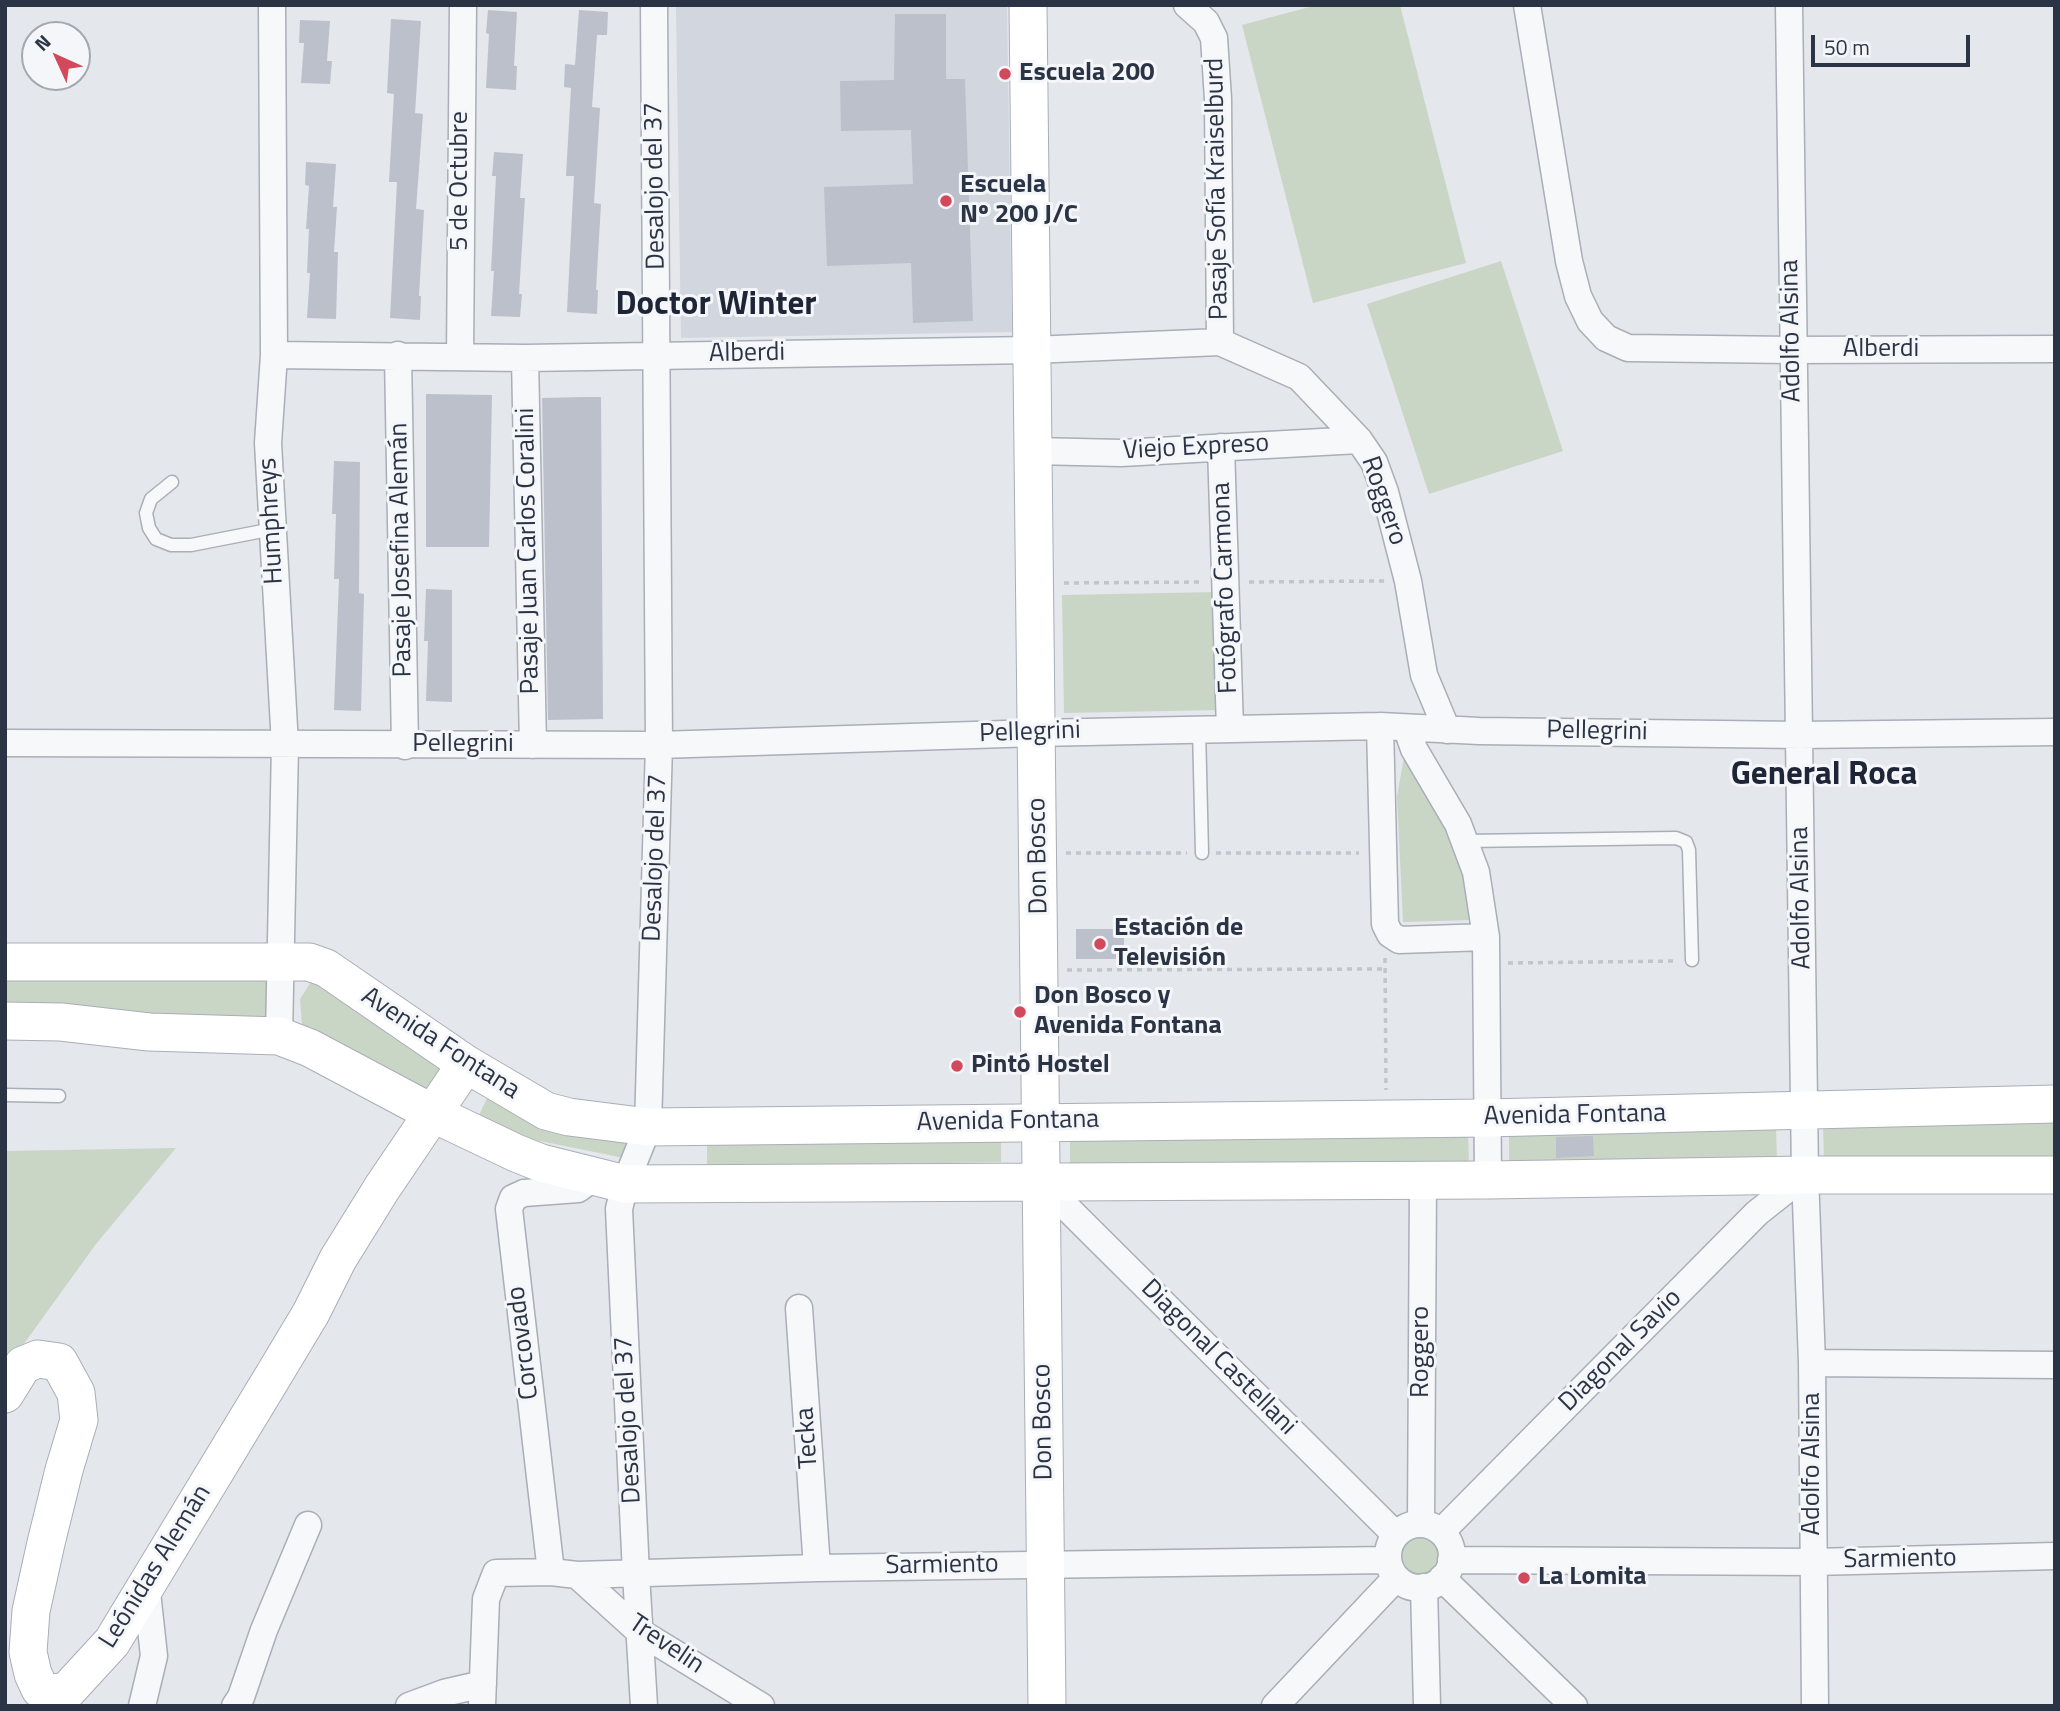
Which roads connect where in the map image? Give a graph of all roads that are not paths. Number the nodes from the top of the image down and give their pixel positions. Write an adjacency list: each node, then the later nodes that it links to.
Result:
1 (272, 5): 12 (street, Humphreys)
2 (463, 5): 15 (street, 5 de Octubre)
3 (654, 5): 14 (street, Desalojo del 37)
4 (1028, 5): 10 (street, Don Bosco)
5 (1187, 5): 8 (street, Pasaje Sofía Kraiselburd)
6 (1527, 5): 11 (street, Alberdi)
7 (1789, 5): 11 (street, Adolfo Alsina)
8 (1220, 342): 10 (street, Alberdi); 17 (street, Roggero)
9 (2055, 349): 11 (street, Alberdi)
10 (1032, 350): 14 (street, Alberdi); 19 (street, Don Bosco)
11 (1792, 350): 29 (street, Adolfo Alsina)
12 (274, 355): 13 (street, Alberdi); 21 (street, Humphreys)
13 (398, 355): 15 (street, Alberdi); 34 (street, Pasaje Josefina Alemán)
14 (658, 355): 16 (street, Alberdi); 33 (street, Desalojo del 37)
15 (460, 356): 16 (street, Alberdi)
16 (525, 358): 32 (street, Pasaje Juan Carlos Coralini)
17 (1359, 440): 18 (street, Viejo Expreso); 26 (street, Roggero)
18 (1221, 447): 19 (street, Viejo Expreso); 24 (street, Fotógrafo Carmona)
19 (1034, 451): 28 (street, Don Bosco)
20 (172, 482): 21 (lane)
21 (273, 529): 31 (street, Humphreys)
22 (1380, 726): 24 (street, Pellegrini); 25 (street, Pellegrini); 37 (street)
23 (1199, 729): 24 (street, Pellegrini); 28 (street, Pellegrini); 36 (lane, Fotógrafo Carmona)
24 (1230, 729)
25 (1407, 729): 26 (street, Pellegrini); 35 (street)
26 (1447, 730): 29 (street, Pellegrini)
27 (2055, 732): 29 (street, Pellegrini)
28 (1037, 733): 33 (street, Pellegrini); 50 (street, Don Bosco)
29 (1800, 735): 47 (street, Adolfo Alsina)
30 (5, 743): 31 (street, Pellegrini)
31 (285, 745): 34 (street, Pellegrini); 40 (street, Humphreys)
32 (533, 745): 33 (street, Pellegrini); 34 (street, Pellegrini)
33 (659, 745): 51 (street, Desalojo del 37)
34 (405, 746)
35 (1465, 841): 37 (street); 38 (lane)
36 (1202, 853)
37 (1486, 937): 49 (street)
38 (1692, 960)
39 (5, 962): 40 (street, Avenida Fontana)
40 (282, 962): 42 (street, Humphreys); 43 (street, Avenida Fontana)
41 (5, 1021): 42 (street, Avenida Fontana)
42 (279, 1036): 48 (street, Avenida Fontana)
43 (466, 1065): 48 (street, Leónidas Alemán); 51 (street, Avenida Fontana)
44 (5, 1095): 45 (lane)
45 (58, 1096)
46 (2055, 1104): 47 (street, Avenida Fontana)
47 (1806, 1110): 49 (street, Avenida Fontana); 52 (street, Adolfo Alsina)
48 (434, 1114): 56 (street, Avenida Fontana); 72 (street, Leónidas Alemán)
49 (1487, 1118): 50 (street, Avenida Fontana); 55 (street)
50 (1042, 1122): 51 (street, Avenida Fontana); 57 (street, Don Bosco)
51 (648, 1127): 56 (street, Desalojo del 37)
52 (1805, 1175): 53 (street, Avenida Fontana); 55 (street, Avenida Fontana); 59 (street, Adolfo Alsina); 63 (street, Diagonal Savio)
53 (2055, 1175)
54 (1423, 1180): 55 (street, Avenida Fontana); 57 (street, Avenida Fontana); 63 (street, Roggero)
55 (1488, 1180)
56 (609, 1181): 57 (street, Avenida Fontana); 69 (street, Corcovado); 70 (street, Desalojo del 37)
57 (1040, 1181): 65 (street, Diagonal Castellani); 67 (street, Don Bosco)
58 (799, 1308): 68 (street, Tecka)
59 (1812, 1363): 60 (street); 66 (street, Adolfo Alsina)
60 (2055, 1365)
61 (5, 1394): 75 (street, Leónidas Alemán)
62 (308, 1525): 77 (street)
63 (1431, 1528): 65 (street); 71 (street)
64 (2055, 1556): 66 (street, Sarmiento)
65 (1394, 1557): 67 (street, Sarmiento); 71 (street); 82 (street)
66 (1813, 1562): 71 (street, Sarmiento); 85 (street, Adolfo Alsina)
67 (1046, 1564): 68 (street, Sarmiento); 81 (street, Don Bosco)
68 (817, 1568): 70 (street, Sarmiento)
69 (564, 1574): 70 (street, Sarmiento); 73 (street, Trevelin); 74 (street, Sarmiento)
70 (636, 1574): 73 (street, Desalojo del 37)
71 (1439, 1575): 83 (street); 84 (street)
72 (146, 1583): 75 (street, Leónidas Alemán); 76 (street)
73 (640, 1632): 79 (street, Desalojo del 37); 80 (street, Trevelin)
74 (482, 1695): 78 (street)
75 (32, 1697)
76 (142, 1706)
77 (235, 1706)
78 (409, 1706)
79 (645, 1706)
80 (761, 1706)
81 (1048, 1706)
82 (1275, 1706)
83 (1427, 1706)
84 (1574, 1706)
85 (1815, 1706)

